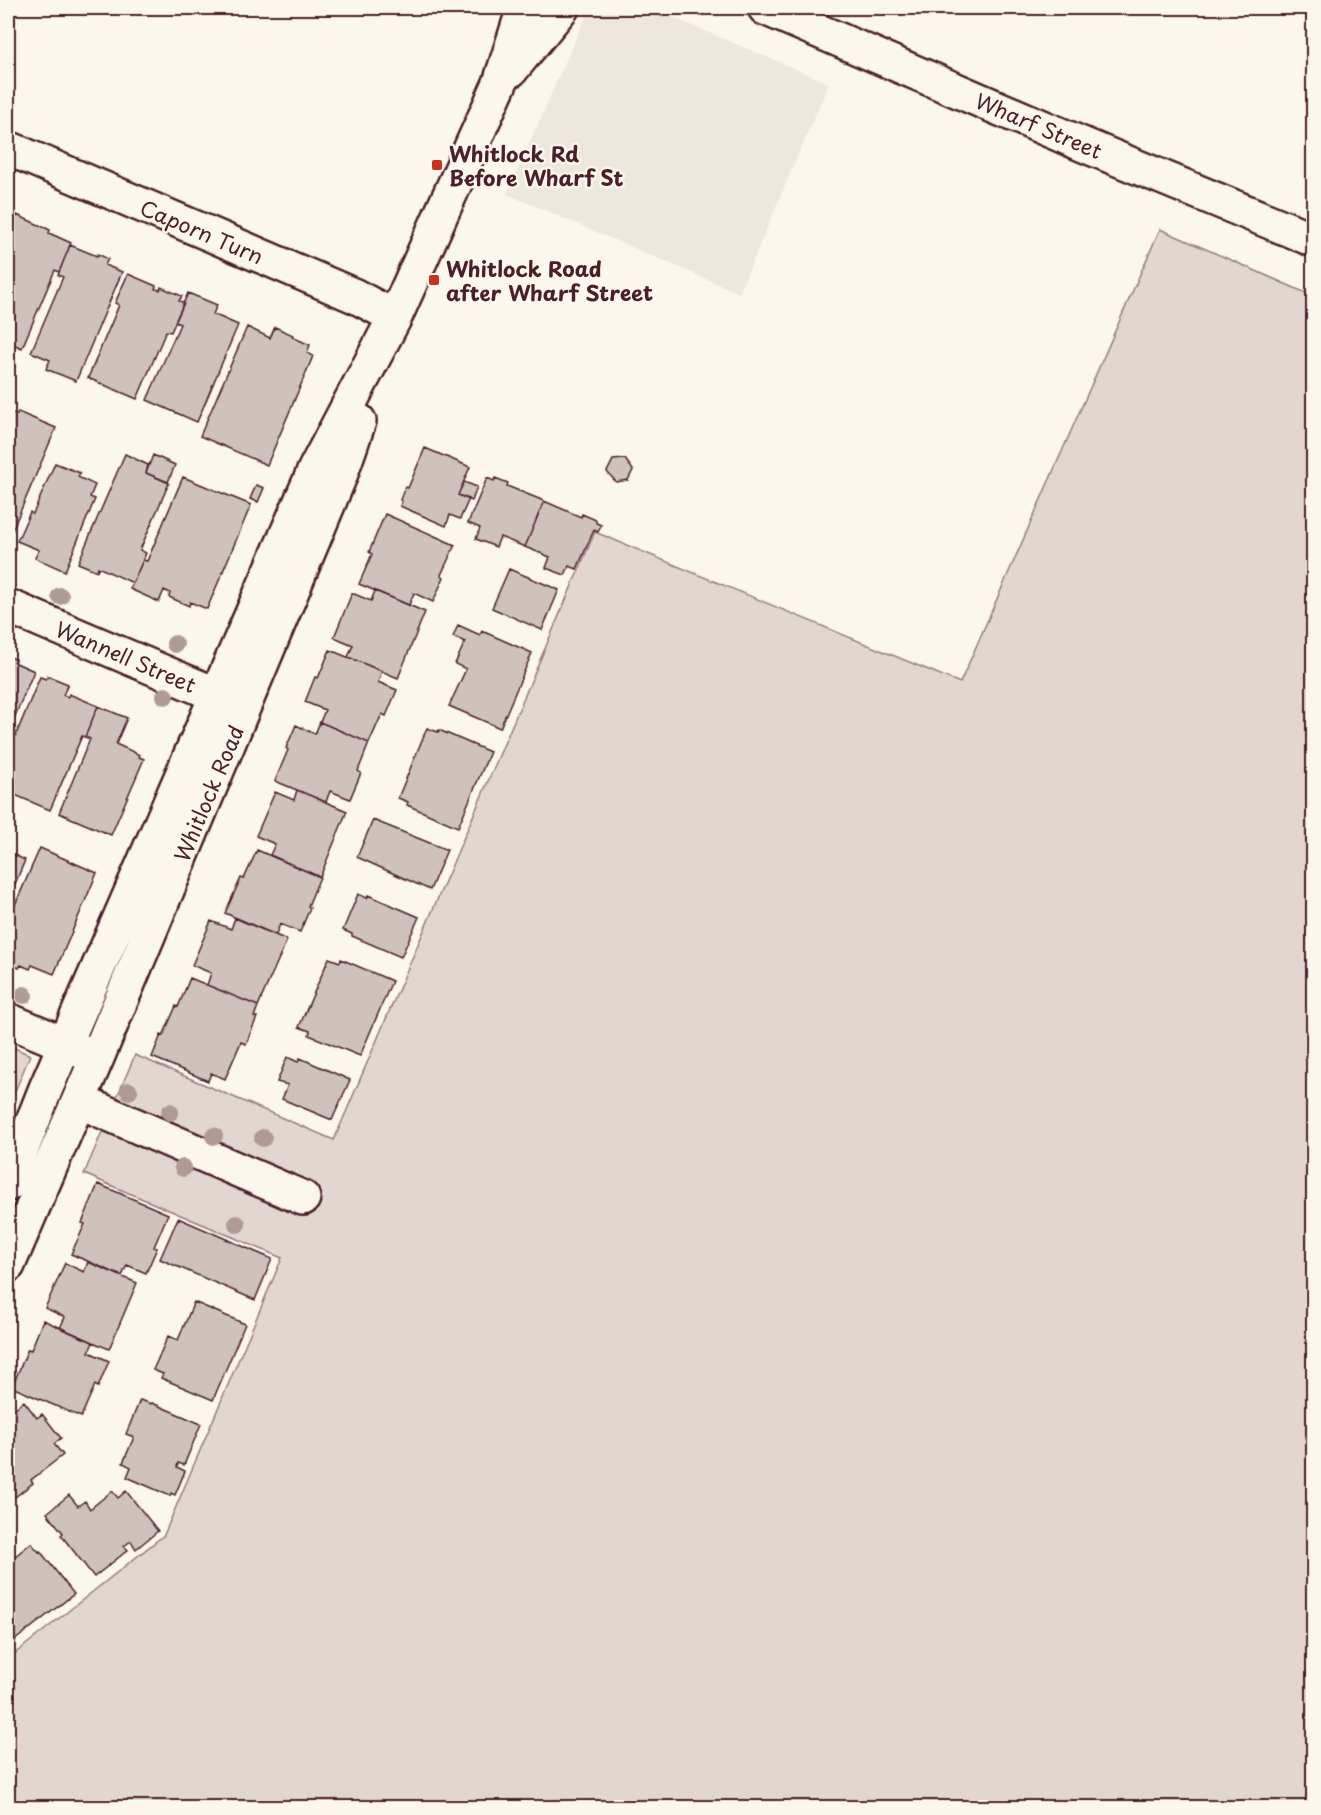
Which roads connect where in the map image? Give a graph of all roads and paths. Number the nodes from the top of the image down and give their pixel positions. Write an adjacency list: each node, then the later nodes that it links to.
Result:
1 (524, 8): 4 (street, Whitlock Road)
2 (562, 8): 4 (street, Whitlock Road)
3 (765, 8): 6 (street, Wharf Street)
4 (500, 83): 7 (street, Whitlock Road)
5 (8, 148): 7 (street, Caporn Turn)
6 (1314, 240)
7 (395, 317): 9 (street, Whitlock Road)
8 (8, 606): 9 (street, Wannell Street)
9 (231, 701): 11 (street, Whitlock Road); 12 (street, Whitlock Road)
10 (8, 1020): 11 (street)
11 (65, 1044): 12 (street); 14 (street, Whitlock Road)
12 (97, 1058): 13 (street, Whitlock Road)
13 (79, 1101): 15 (street, Whitlock Road); 17 (street)
14 (18, 1128): 15 (street); 16 (street, Whitlock Road)
15 (58, 1149): 18 (street, Whitlock Road)
16 (8, 1184)
17 (303, 1198)
18 (8, 1265)

